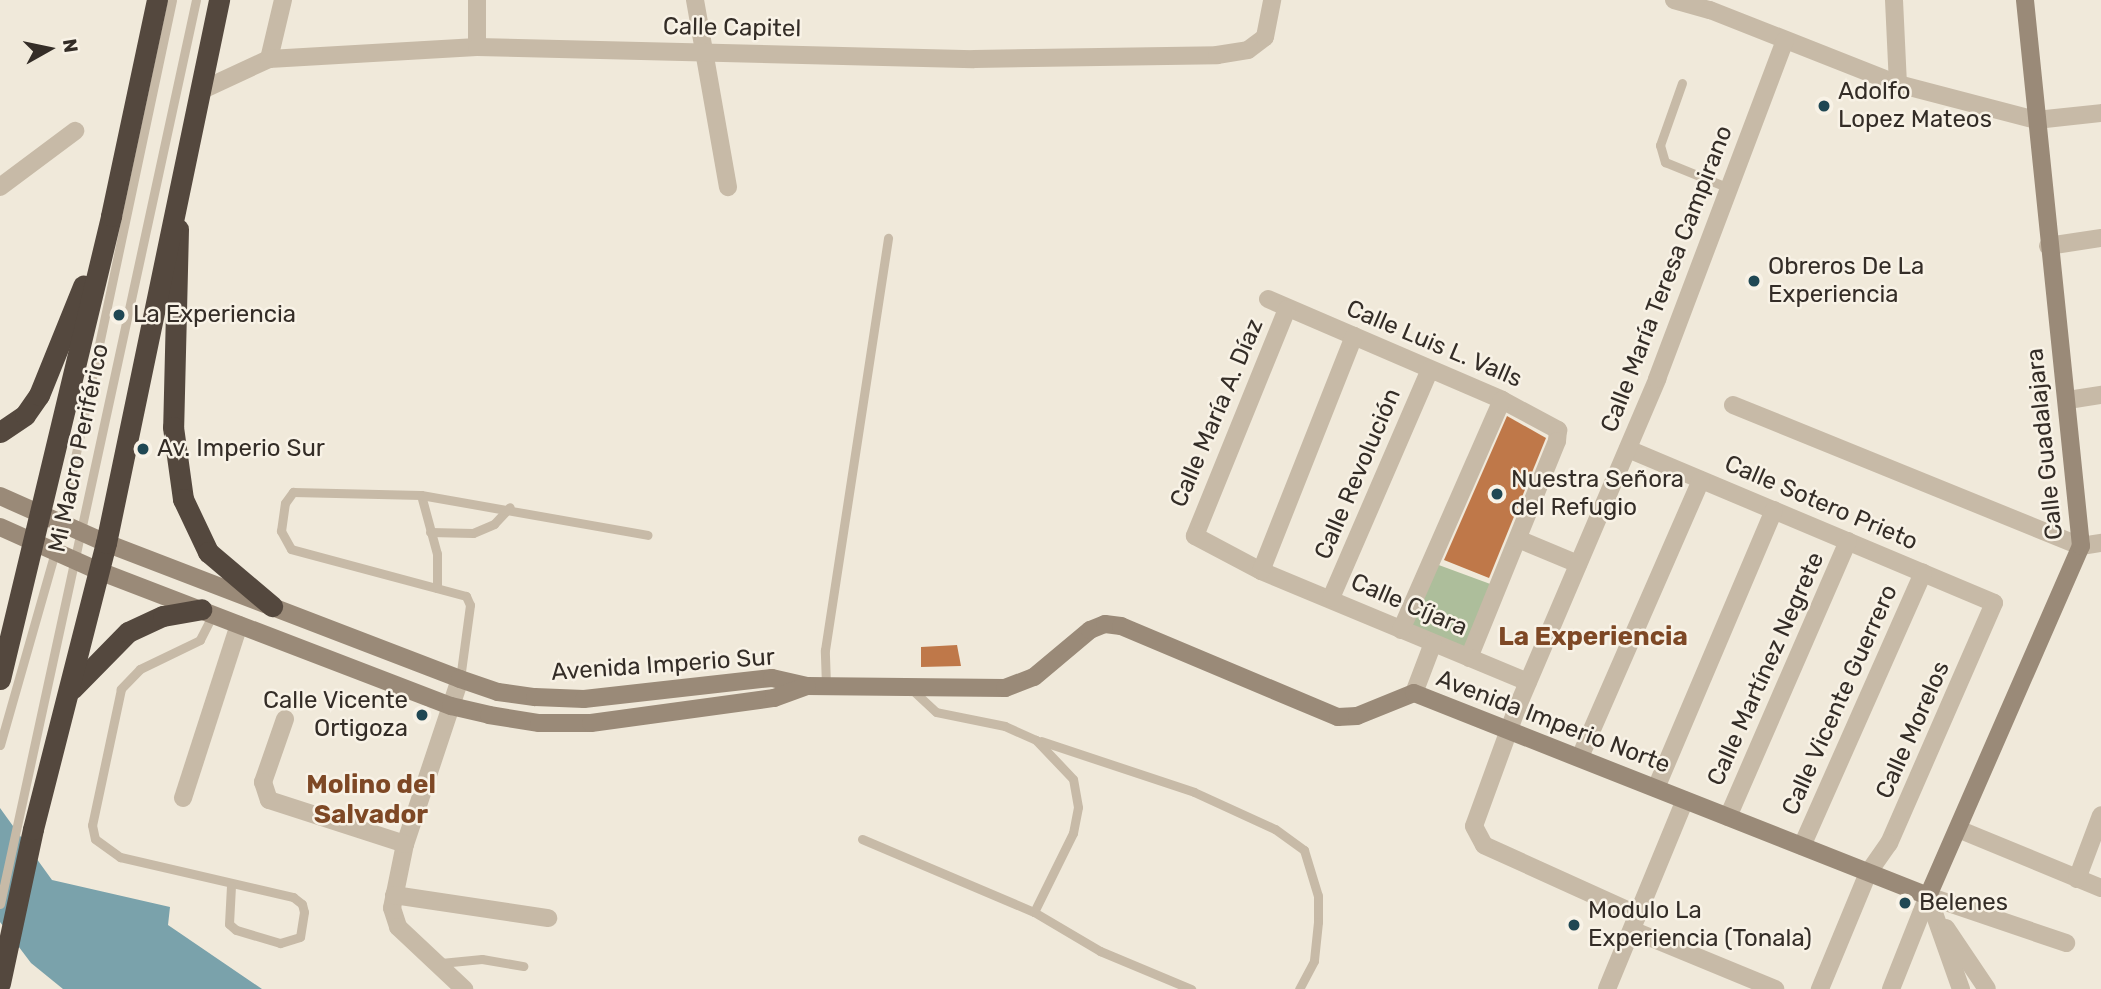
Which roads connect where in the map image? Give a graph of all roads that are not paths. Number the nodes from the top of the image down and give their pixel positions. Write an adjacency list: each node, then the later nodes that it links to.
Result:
1 (158, 0): 26 (highway)
2 (172, 0): 46 (lane, Mi Macro Periférico)
3 (196, 0): 49 (lane, Mi Macro Periférico)
4 (219, 0): 18 (highway)
5 (283, 0): 15 (street)
6 (477, 0): 13 (street)
7 (695, 0): 14 (street)
8 (1272, 0): 14 (street, Calle Capitel)
9 (1674, 0): 12 (street)
10 (1894, 0): 17 (street)
11 (2025, 0): 20 (street, Calle Guadalajara)
12 (1784, 40): 17 (street); 24 (street, Calle María Teresa Campirano)
13 (477, 47): 14 (street, Calle Capitel); 15 (street, Calle Capitel)
14 (705, 52): 23 (street)
15 (269, 59): 18 (street, Calle Capitel)
16 (1682, 83): 24 (lane)
17 (1898, 85): 20 (street)
18 (200, 91): 25 (highway)
19 (2101, 113): 20 (street)
20 (2036, 120): 29 (street, Calle Guadalajara)
21 (75, 131): 22 (street)
22 (0, 187)
23 (728, 187)
24 (1729, 188): 39 (street, Calle María Teresa Campirano)
25 (175, 205): 55 (highway); 67 (highway)
26 (111, 216): 38 (highway); 45 (highway)
27 (2101, 237): 29 (street)
28 (888, 238): 76 (lane)
29 (2048, 246): 36 (street, Calle Guadalajara)
30 (1268, 299): 31 (street, Calle Luis L. Valls)
31 (1287, 309): 32 (street, Calle Luis L. Valls); 51 (street, Calle María A. Díaz)
32 (1354, 337): 33 (street, Calle Luis L. Valls); 62 (street)
33 (1430, 369): 35 (street, Calle Luis L. Valls); 65 (street, Calle Revolución)
34 (2101, 395): 36 (street)
35 (1502, 400): 52 (street, Calle Luis L. Valls); 70 (street)
36 (2068, 400): 57 (street, Calle Guadalajara)
37 (1733, 405): 57 (street)
38 (0, 432)
39 (1628, 449): 40 (street, Calle Sotero Prieto); 60 (street, Calle María Teresa Campirano)
40 (1701, 480): 44 (street, Calle Sotero Prieto); 86 (street)
41 (421, 495): 43 (lane); 48 (lane); 64 (lane)
42 (0, 496): 45 (street, Avenida Imperio Sur)
43 (510, 508): 48 (lane); 50 (lane)
44 (1774, 510): 53 (street, Calle Sotero Prieto); 87 (street)
45 (38, 513): 46 (street, Avenida Imperio Sur); 54 (highway)
46 (62, 524): 49 (street, Avenida Imperio Sur); 58 (lane, Mi Macro Periférico)
47 (0, 527): 54 (street, Avenida Imperio Sur)
48 (430, 532): 64 (lane)
49 (80, 533): 55 (street, Avenida Imperio Sur); 59 (lane, Mi Macro Periférico)
50 (648, 534)
51 (1195, 536): 62 (street, Calle Cíjara)
52 (1518, 540): 60 (street); 72 (street)
53 (1848, 541): 63 (street, Calle Sotero Prieto); 91 (street, Calle Martínez Negrete)
54 (31, 542): 58 (street, Avenida Imperio Sur); 73 (highway)
55 (106, 543): 61 (highway); 67 (street, Avenida Imperio Sur)
56 (2101, 543): 57 (street)
57 (2081, 546): 92 (street, Calle Guadalajara)
58 (55, 552): 59 (street, Avenida Imperio Sur); 85 (lane, Mi Macro Periférico)
59 (74, 561): 61 (street, Avenida Imperio Sur); 102 (lane, Mi Macro Periférico)
60 (1578, 564): 75 (street, Calle María Teresa Campirano)
61 (99, 571): 68 (street, Avenida Imperio Sur); 79 (highway)
62 (1261, 571): 65 (street, Calle Cíjara)
63 (1923, 573): 66 (street, Calle Sotero Prieto); 95 (street, Calle Vicente Guerrero)
64 (437, 588): 74 (lane)
65 (1331, 598): 70 (street, Calle Cíjara)
66 (1994, 603): 96 (street, Calle Morelos)
67 (272, 606): 74 (street, Avenida Imperio Sur)
68 (207, 611): 69 (street, Avenida Imperio Sur); 79 (highway); 98 (lane)
69 (239, 625): 81 (street, Avenida Imperio Sur); 88 (street)
70 (1401, 630): 71 (street, Calle Cíjara)
71 (1433, 643): 72 (street, Calle Cíjara); 80 (street)
72 (1469, 657): 75 (street, Calle Cíjara)
73 (0, 679)
74 (460, 679): 77 (street, Avenida Imperio Sur); 81 (street)
75 (1528, 682): 83 (street, Calle María Teresa Campirano)
76 (826, 685): 77 (street, Avenida Imperio Norte); 78 (street, Avenida Imperio Norte)
77 (807, 686): 81 (street, Avenida Imperio Sur)
78 (912, 690): 80 (street, Avenida Imperio Norte); 84 (lane)
79 (68, 693): 109 (highway)
80 (1414, 693): 83 (street, Avenida Imperio Norte)
81 (451, 706): 94 (street)
82 (285, 719): 94 (street)
83 (1510, 728): 86 (street, Avenida Imperio Norte); 105 (street, Calle María Teresa Campirano)
84 (1036, 740): 103 (lane); 112 (lane)
85 (0, 745)
86 (1580, 757): 87 (street, Avenida Imperio Norte)
87 (1656, 788): 89 (street, Avenida Imperio Norte)
88 (183, 798)
89 (1685, 800): 91 (street, Avenida Imperio Norte); 105 (street)
90 (2101, 815): 97 (street)
91 (1728, 817): 95 (street, Avenida Imperio Norte)
92 (1958, 829): 97 (street); 101 (street, Calle Guadalajara)
93 (862, 839): 103 (lane)
94 (405, 844): 100 (street)
95 (1802, 846): 96 (street, Avenida Imperio Norte)
96 (1868, 873): 101 (street, Avenida Imperio Norte); 115 (street, Calle Morelos)
97 (2077, 879): 99 (street)
98 (231, 886): 98 (lane)
99 (2101, 888)
100 (394, 895): 104 (street); 107 (street)
101 (1930, 903): 106 (street); 116 (street); 117 (street); 118 (street)
102 (0, 904)
103 (1034, 912): 111 (lane)
104 (548, 918)
105 (1635, 922): 113 (street); 114 (street)
106 (2066, 943)
107 (441, 963): 108 (lane); 110 (street)
108 (523, 966)
109 (0, 983)
110 (464, 989)
111 (1191, 989)
112 (1299, 989)
113 (1607, 989)
114 (1775, 989)
115 (1820, 989)
116 (1891, 989)
117 (1961, 989)
118 (1987, 989)

